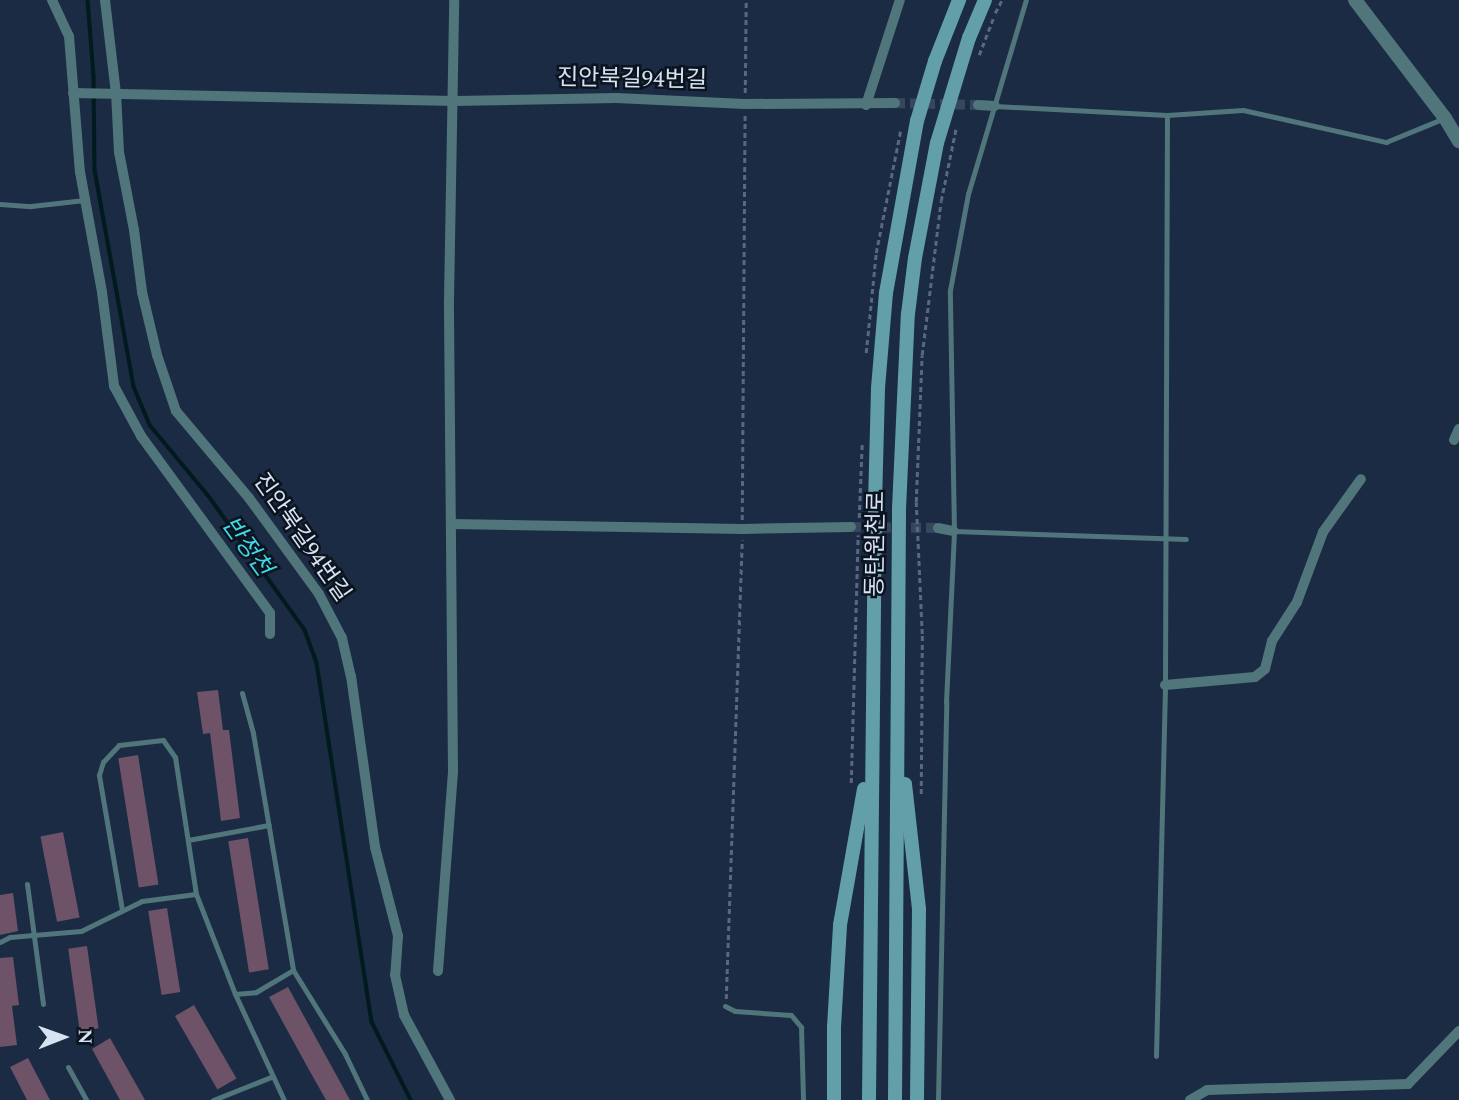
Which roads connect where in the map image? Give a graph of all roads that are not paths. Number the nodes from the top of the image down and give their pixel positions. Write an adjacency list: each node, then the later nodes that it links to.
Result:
1 (52, 0): 9 (street)
2 (105, 0): 10 (street, 진안북길94번길)
3 (454, 0): 11 (street)
4 (900, 0): 13 (street)
5 (959, 0): 34 (main road, 동탄원천로)
6 (985, 0): 33 (main road, 동탄원천로)
7 (1026, 0): 15 (lane)
8 (1355, 0): 17 (street)
9 (76, 93): 10 (street, 진안북길94번길); 19 (street)
10 (116, 93): 11 (street, 진안북길94번길); 55 (street, 진안북길94번길)
11 (455, 101): 13 (street, 진안북길94번길); 24 (street)
12 (895, 103): 13 (street, 진안북길94번길)
13 (866, 105)
14 (978, 105): 15 (street)
15 (995, 106): 16 (lane); 27 (lane)
16 (1167, 115): 17 (lane); 28 (lane)
17 (1445, 118): 18 (street)
18 (1459, 141)
19 (85, 200): 20 (lane); 30 (street)
20 (0, 204)
21 (1459, 429): 22 (street)
22 (1454, 440)
23 (1362, 480): 31 (street)
24 (451, 524): 25 (street); 43 (street)
25 (851, 527)
26 (938, 528): 27 (street)
27 (954, 531): 28 (lane); 61 (lane)
28 (1164, 539): 29 (lane); 31 (lane)
29 (1186, 539)
30 (270, 634)
31 (1165, 685): 48 (lane)
32 (242, 693): 35 (lane)
33 (897, 731): 59 (main road, 동탄원천로); 60 (main road)
34 (872, 732): 57 (main road); 58 (main road, 동탄원천로)
35 (269, 825): 36 (lane); 42 (lane)
36 (188, 840): 38 (lane); 39 (lane)
37 (27, 884): 40 (lane)
38 (197, 894): 39 (lane); 44 (lane)
39 (122, 910): 40 (lane)
40 (35, 935): 41 (lane); 45 (lane)
41 (0, 942)
42 (293, 970): 44 (lane); 54 (lane)
43 (439, 971)
44 (235, 994): 50 (lane)
45 (43, 1004)
46 (725, 1006): 56 (lane)
47 (1459, 1031): 62 (street)
48 (1156, 1056)
49 (68, 1067): 51 (lane)
50 (271, 1077): 52 (lane); 53 (lane)
51 (86, 1100)
52 (214, 1100)
53 (284, 1100)
54 (367, 1100)
55 (450, 1100)
56 (803, 1100)
57 (834, 1100)
58 (869, 1100)
59 (895, 1100)
60 (917, 1100)
61 (938, 1100)
62 (1189, 1100)

